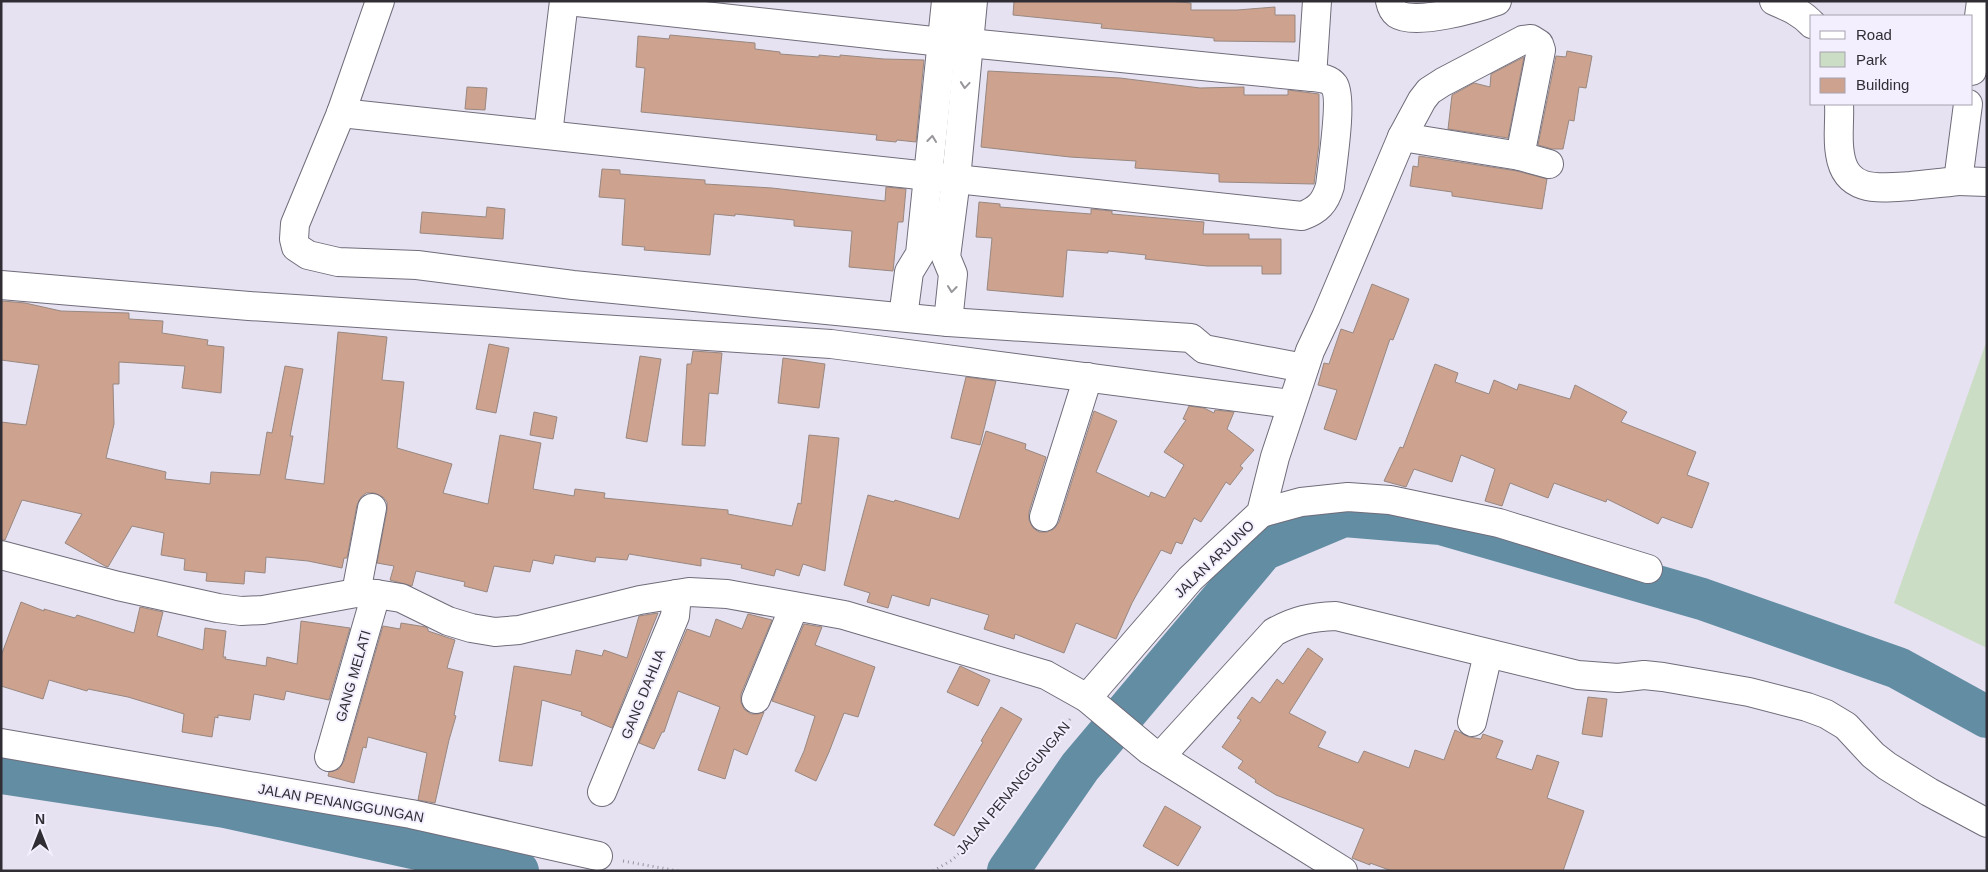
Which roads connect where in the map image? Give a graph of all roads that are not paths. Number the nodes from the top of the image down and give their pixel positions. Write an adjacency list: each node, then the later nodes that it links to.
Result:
1 (380, 1): 17 (street)
2 (564, 1): 18 (street)
3 (568, 1): 12 (street)
4 (946, 1): 12 (street)
5 (973, 1): 12 (street)
6 (1317, 1): 14 (street)
7 (1390, 1): 8 (street)
8 (1497, 1)
9 (1774, 1): 11 (street)
10 (1980, 1): 13 (street)
11 (1810, 22)
12 (955, 42): 14 (street); 22 (street, one-way to 12); 23 (street, one-way to 23)
13 (1973, 62)
14 (1312, 77): 23 (street)
15 (1839, 105): 24 (street)
16 (1968, 105): 24 (street)
17 (340, 113): 18 (street); 28 (street)
18 (548, 134): 22 (street)
19 (1402, 137): 20 (street); 20 (street, JALAN ARJUNO); 30 (street, JALAN ARJUNO)
20 (1520, 156): 21 (street)
21 (1549, 164)
22 (928, 176): 23 (street); 26 (street)
23 (956, 179): 26 (street)
24 (1958, 181): 25 (street)
25 (1987, 182)
26 (933, 256): 28 (street); 29 (street, one-way to 29)
27 (1, 285): 31 (street)
28 (903, 317): 29 (street)
29 (948, 322): 30 (street)
30 (1307, 359): 32 (street, JALAN ARJUNO)
31 (1088, 377): 32 (street); 35 (street)
32 (1291, 404): 34 (street, JALAN ARJUNO)
33 (372, 508): 38 (street, GANG MELATI)
34 (1261, 513): 37 (street); 43 (street, JALAN ARJUNO)
35 (1044, 517)
36 (1, 555): 38 (street)
37 (1648, 569)
38 (366, 594): 39 (street); 47 (street, GANG MELATI)
39 (677, 594): 40 (street); 48 (street, GANG DAHLIA)
40 (794, 607): 42 (street); 43 (street)
41 (1488, 654): 44 (street); 46 (street); 49 (street)
42 (756, 699)
43 (1092, 702): 46 (street)
44 (1472, 722)
45 (1, 743): 50 (street, JALAN PENANGGUNGAN)
46 (1154, 753): 51 (street)
47 (329, 757)
48 (602, 792)
49 (1987, 823)
50 (598, 856)
51 (1344, 871)

